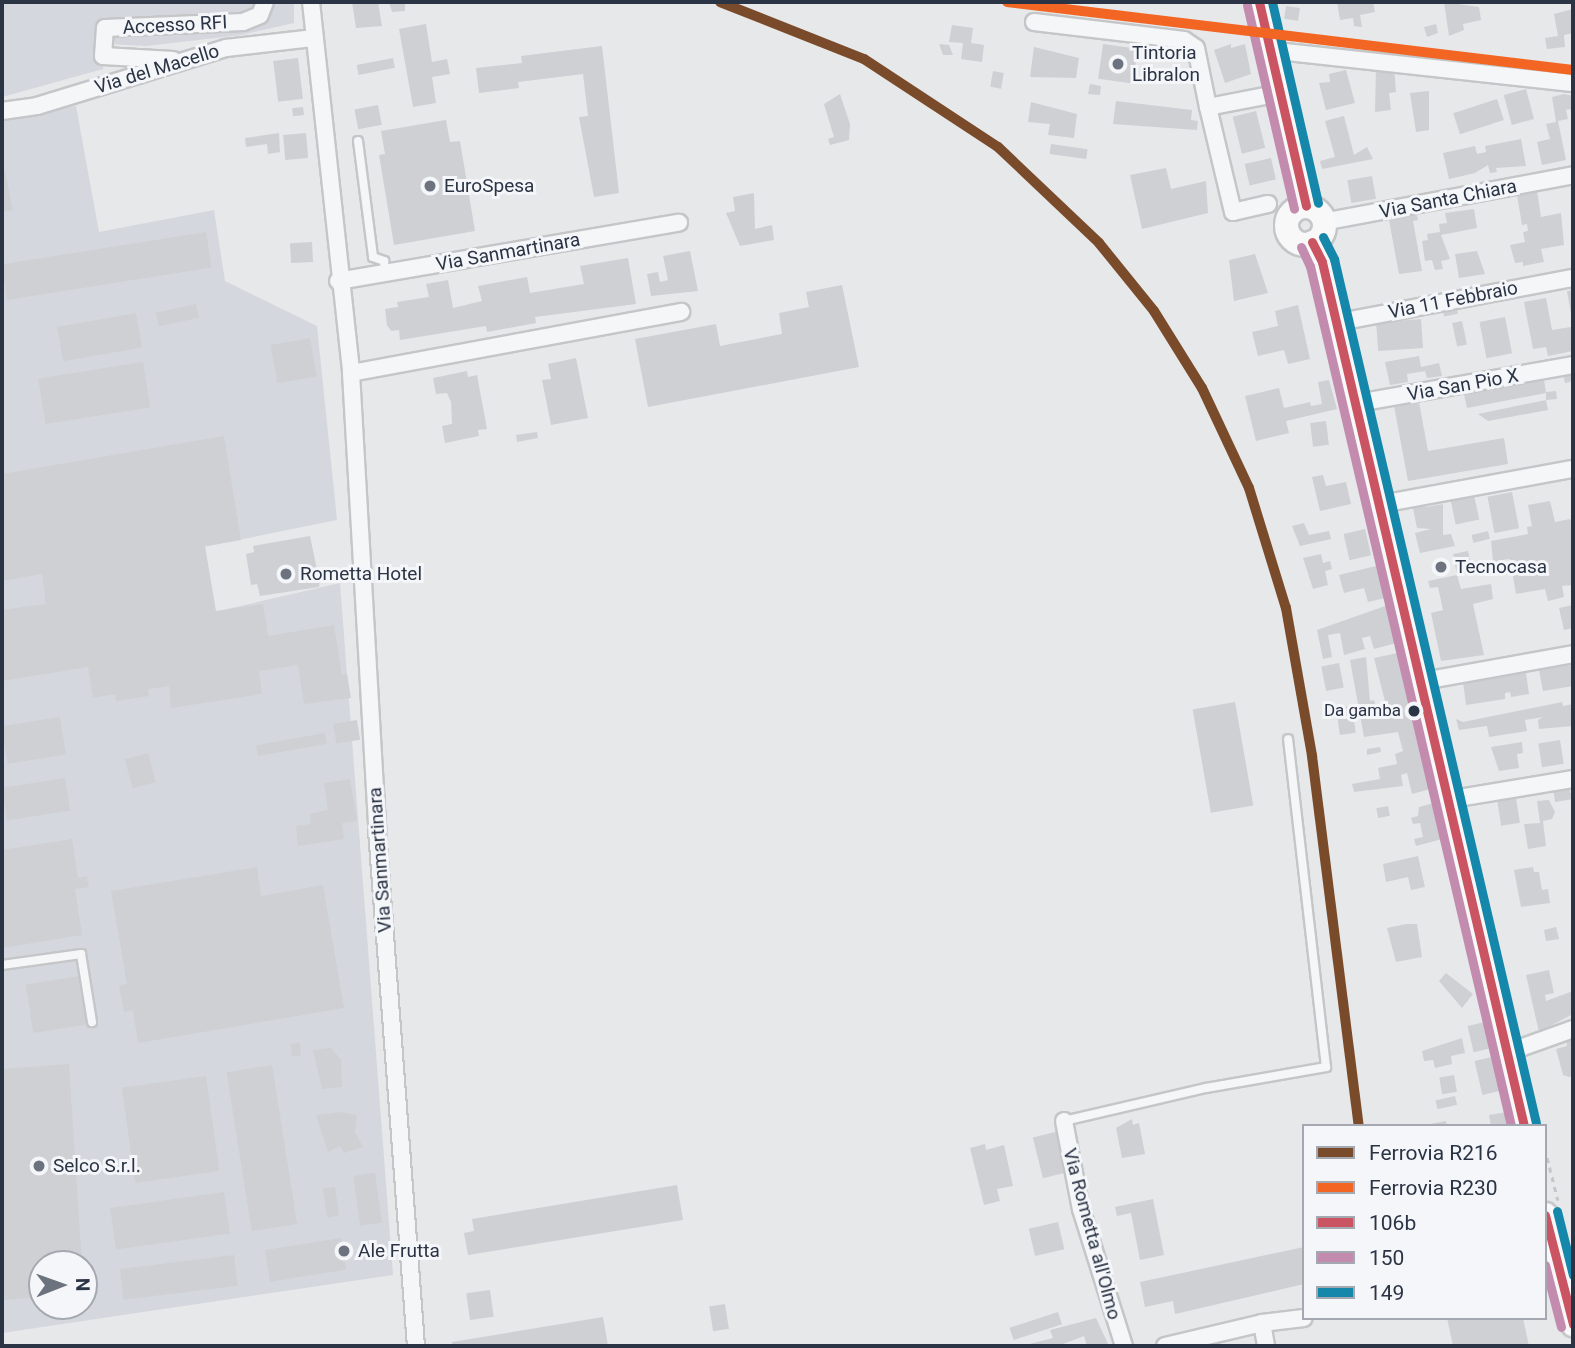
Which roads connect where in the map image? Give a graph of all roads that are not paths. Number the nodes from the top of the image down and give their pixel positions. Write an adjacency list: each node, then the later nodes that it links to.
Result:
1 (265, 2): 7 (street, Accesso RFI)
2 (312, 2): 5 (street, Via Sanmartinara)
3 (1259, 2): 6 (street)
4 (1034, 22): 10 (street)
5 (314, 38): 7 (street, Via del Macello); 21 (street, Via Sanmartinara)
6 (1272, 54): 8 (street); 9 (street)
7 (185, 60): 11 (street, Via del Macello)
8 (1573, 83)
9 (1280, 93): 10 (street); 15 (street)
10 (1208, 107): 14 (street)
11 (2, 111)
12 (358, 141): 19 (lane)
13 (1573, 175): 16 (street, Via Santa Chiara)
14 (1268, 204)
15 (1306, 206): 16 (street); 18 (street)
16 (1323, 222): 18 (street)
17 (679, 223): 19 (street, Via Sanmartinara)
18 (1312, 242): 23 (street)
19 (385, 273): 21 (street, Via Sanmartinara)
20 (1573, 278): 23 (street, Via 11 Febbraio)
21 (338, 281): 25 (street, Via Sanmartinara)
22 (681, 312): 25 (street)
23 (1334, 323): 26 (street)
24 (1573, 365): 26 (street, Via San Pio X)
25 (351, 373): 45 (street, Via Sanmartinara)
26 (1352, 404): 28 (street)
27 (1573, 468): 28 (street)
28 (1376, 505): 30 (street)
29 (1573, 654): 30 (street)
30 (1418, 681): 33 (street)
31 (1287, 739): 38 (lane)
32 (1573, 779): 33 (street)
33 (1446, 800): 37 (street)
34 (2, 965): 35 (lane)
35 (92, 1022)
36 (1573, 1029): 37 (street)
37 (1506, 1053): 39 (street)
38 (1063, 1121): 46 (street, Via Rometta all'Olmo)
39 (1524, 1124)
40 (1547, 1228): 41 (street)
41 (1553, 1271): 44 (street)
42 (1302, 1318): 43 (street)
43 (1262, 1323): 47 (street); 48 (street)
44 (1573, 1324)
45 (416, 1346)
46 (1124, 1346)
47 (1165, 1346)
48 (1266, 1346)

